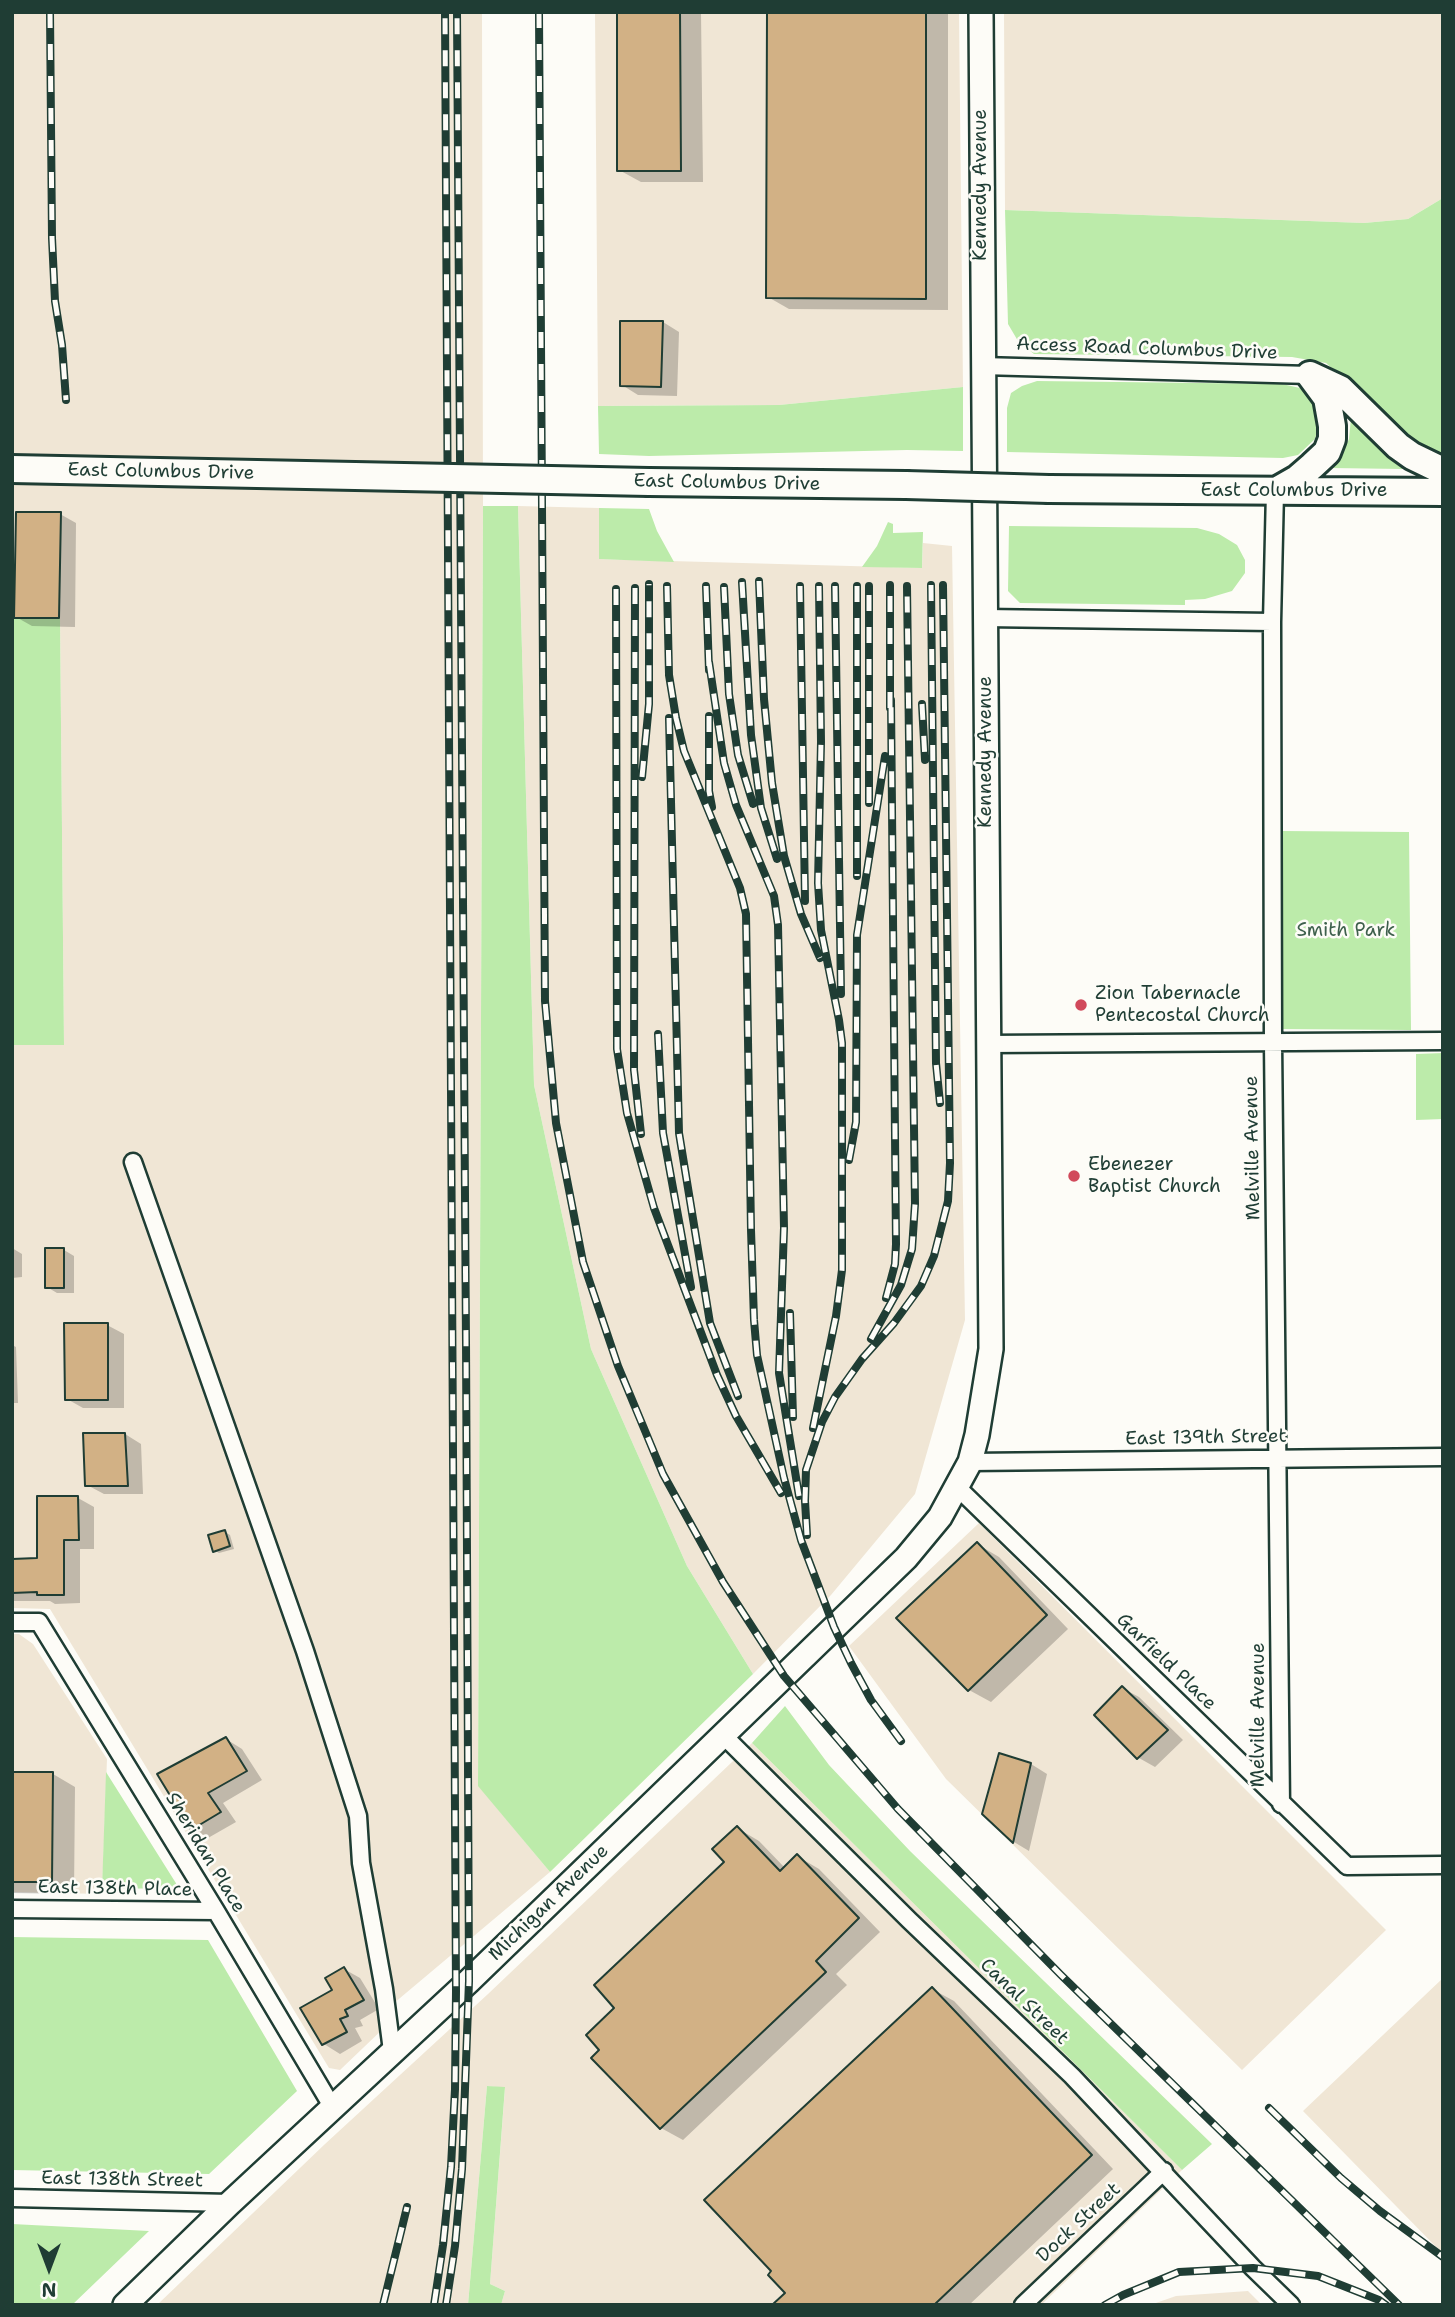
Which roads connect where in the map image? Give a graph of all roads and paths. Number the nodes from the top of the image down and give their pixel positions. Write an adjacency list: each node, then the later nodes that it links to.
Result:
1 (981, 12): 2 (main road, Kennedy Avenue)
2 (982, 366): 3 (street, Access Road Columbus Drive); 8 (main road, Kennedy Avenue)
3 (1310, 375): 5 (main road); 6 (main road)
4 (12, 469): 6 (main road, East Columbus Drive, bridge)
5 (1443, 471)
6 (1275, 491): 7 (main road, East Columbus Drive); 9 (street, Melville Avenue)
7 (1443, 492)
8 (985, 618): 9 (street); 12 (main road, Kennedy Avenue)
9 (1272, 622): 11 (street, Melville Avenue)
10 (1443, 1041): 11 (street)
11 (1273, 1043): 12 (street); 15 (street, Melville Avenue)
12 (988, 1044): 16 (main road, Kennedy Avenue)
13 (133, 1162): 24 (street)
14 (1443, 1457): 15 (street, East 139th Street)
15 (1278, 1459): 16 (street, East 139th Street); 20 (street, Melville Avenue)
16 (970, 1462): 17 (main road, Kennedy Avenue)
17 (957, 1487): 19 (main road, Michigan Avenue); 20 (street, Garfield Place)
18 (12, 1622): 23 (street, Sheridan Place)
19 (723, 1735): 24 (main road, Michigan Avenue); 26 (street, Canal Street)
20 (1281, 1804): 21 (street, Garfield Place)
21 (1443, 1865)
22 (12, 1909): 23 (street, East 138th Place)
23 (216, 1911): 25 (street, Sheridan Place)
24 (392, 2051): 25 (main road, Michigan Avenue)
25 (333, 2108): 28 (main road, Michigan Avenue)
26 (1164, 2171): 30 (street, Dock Street); 31 (street, Canal Street)
27 (12, 2198): 28 (street, East 138th Street)
28 (230, 2203): 29 (main road, Michigan Avenue)
29 (125, 2305)
30 (1023, 2305)
31 (1291, 2305)

